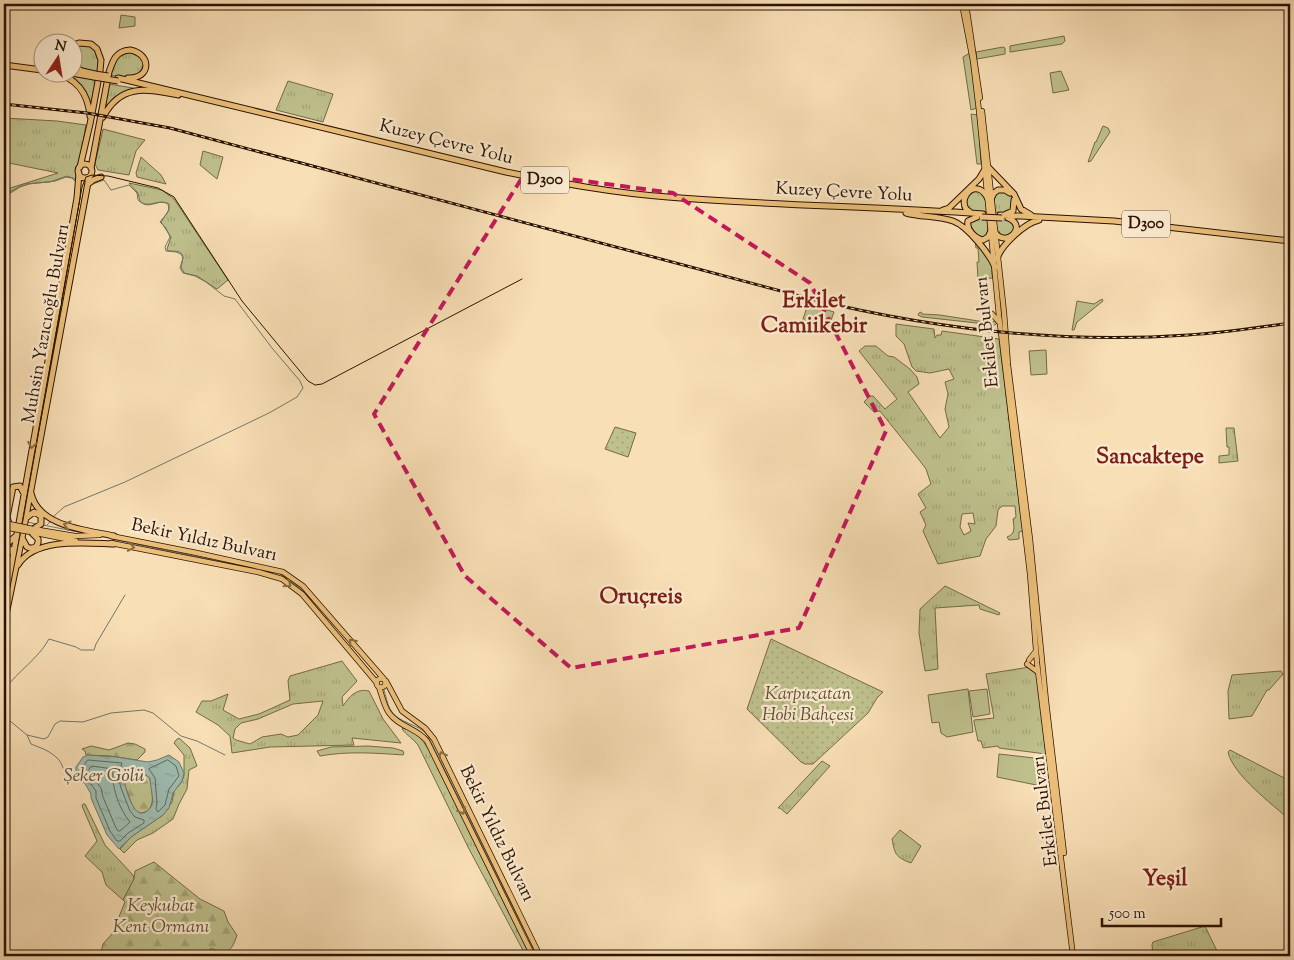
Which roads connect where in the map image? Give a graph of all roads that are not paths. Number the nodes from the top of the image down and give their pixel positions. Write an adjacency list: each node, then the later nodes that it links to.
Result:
1 (964, 4): 20 (main road, Erkilet Bulvarı)
2 (82, 42): 9 (highway)
3 (4, 64): 4 (highway); 5 (highway)
4 (32, 68)
5 (32, 68)
6 (82, 71): 9 (highway)
7 (82, 72): 9 (highway, D300)
8 (82, 73): 9 (highway, D300)
9 (96, 74): 10 (highway, D300, bridge); 12 (highway, Muhsin Yazıcıoğlu Bulvarı)
10 (118, 80): 13 (highway); 14 (highway, Kuzey Çevre Yolu / D300); 26 (highway, Kuzey Çevre Yolu / D300)
11 (73, 82): 15 (highway)
12 (96, 92): 13 (highway); 15 (highway, Muhsin Yazıcıoğlu Bulvarı)
13 (105, 93): 16 (highway)
14 (180, 95): 16 (highway); 27 (highway, Kuzey Çevre Yolu / D300)
15 (90, 124): 17 (highway, Muhsin Yazıcıoğlu Bulvarı)
16 (100, 124): 18 (highway)
17 (86, 146): 18 (highway); 21 (highway, Muhsin Yazıcıoğlu Bulvarı)
18 (96, 148): 19 (highway)
19 (91, 168): 21 (highway); 22 (highway)
20 (986, 168): 25 (main road, Erkilet Bulvarı); 26 (highway); 30 (highway)
21 (80, 170): 22 (highway); 37 (highway, Muhsin Yazıcıoğlu Bulvarı)
22 (89, 177): 24 (highway, Muhsin Yazıcıoğlu Bulvarı)
23 (101, 177): 24 (highway)
24 (88, 184): 38 (highway, Muhsin Yazıcıoğlu Bulvarı)
25 (989, 200): 28 (highway); 29 (highway); 31 (main road, Erkilet Bulvarı)
26 (918, 210): 28 (highway, Kuzey Çevre Yolu / D300)
27 (906, 213): 28 (highway, Kuzey Çevre Yolu / D300); 34 (highway)
28 (980, 215): 29 (highway, D300, bridge); 31 (highway)
29 (1003, 217): 30 (highway, D300); 31 (highway)
30 (1042, 219): 32 (highway, D300); 33 (highway)
31 (993, 231): 33 (main road, Erkilet Bulvarı); 34 (main road, Erkilet Bulvarı)
32 (1290, 242)
33 (997, 259): 46 (main road, Erkilet Bulvarı)
34 (995, 267): 36 (main road, Erkilet Bulvarı)
35 (992, 314): 36 (main road)
36 (1000, 324): 46 (main road, Erkilet Bulvarı)
37 (40, 405): 38 (highway); 40 (highway, Muhsin Yazıcıoğlu Bulvarı, one-way to 40)
38 (46, 406): 39 (highway, Muhsin Yazıcıoğlu Bulvarı)
39 (30, 489): 41 (highway, Muhsin Yazıcıoğlu Bulvarı); 44 (highway, one-way to 39)
40 (23, 495): 42 (highway); 45 (highway, Muhsin Yazıcıoğlu Bulvarı, bridge)
41 (26, 518): 43 (highway); 45 (highway, Muhsin Yazıcıoğlu Bulvarı, bridge)
42 (6, 526): 43 (main road, Bekir Yıldız Bulvarı, bridge)
43 (32, 530): 44 (main road, Bekir Yıldız Bulvarı); 45 (highway); 47 (main road, Bekir Yıldız Bulvarı)
44 (114, 536): 57 (main road, Bekir Yıldız Bulvarı, one-way to 44)
45 (19, 537): 48 (highway); 49 (highway, Muhsin Yazıcıoğlu Bulvarı); 51 (highway, Muhsin Yazıcıoğlu Bulvarı)
46 (1028, 539): 54 (main road, Erkilet Bulvarı); 55 (main road, Erkilet Bulvarı)
47 (114, 544): 51 (highway); 58 (main road, Bekir Yıldız Bulvarı, one-way to 58)
48 (5, 546): 49 (highway); 50 (highway)
49 (14, 546): 50 (highway, Muhsin Yazıcıoğlu Bulvarı)
50 (13, 553): 52 (highway, Muhsin Yazıcıoğlu Bulvarı)
51 (15, 570): 53 (highway, Muhsin Yazıcıoğlu Bulvarı)
52 (4, 608)
53 (4, 624)
54 (1036, 650): 55 (main road, Erkilet Bulvarı); 56 (main road)
55 (1039, 657): 56 (main road, Erkilet Bulvarı); 56 (main road, Erkilet Bulvarı)
56 (1041, 672): 63 (main road, Erkilet Bulvarı)
57 (384, 680): 58 (main road); 58 (main road); 62 (main road, Bekir Yıldız Bulvarı, one-way to 57)
58 (378, 685): 59 (main road, Bekir Yıldız Bulvarı)
59 (404, 725): 60 (main road); 61 (main road, Bekir Yıldız Bulvarı, one-way to 61)
60 (400, 729)
61 (533, 956)
62 (540, 956)
63 (1075, 956)

